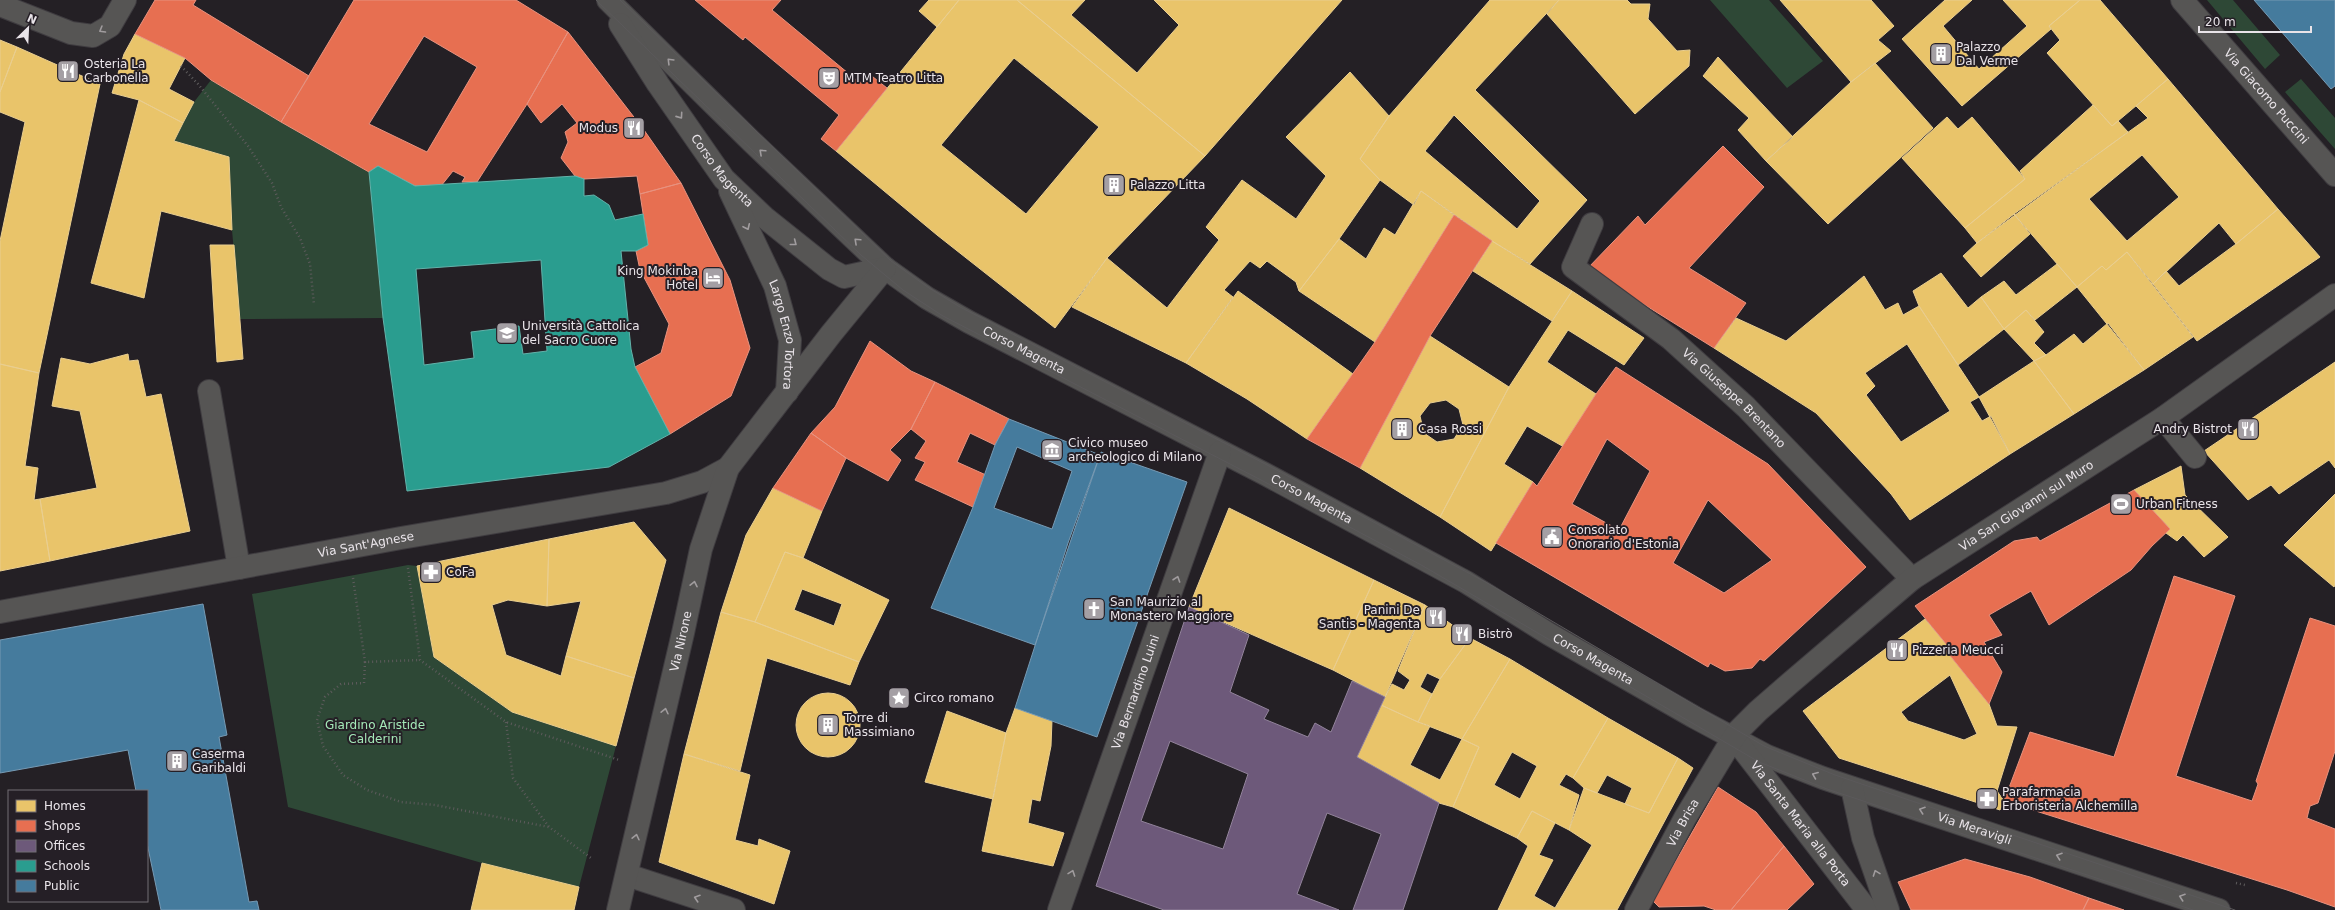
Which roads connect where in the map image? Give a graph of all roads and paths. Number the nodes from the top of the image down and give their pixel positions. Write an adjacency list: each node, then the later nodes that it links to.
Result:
1 (125, 0): 4 (street, one-way to 4)
2 (607, 0): 7 (street, Corso Magenta, one-way to 7); 9 (street, Corso Magenta, one-way to 2)
3 (2182, 0): 6 (street, Via Giacomo Puccini)
4 (0, 5)
5 (181, 66): 11 (path)
6 (2335, 175)
7 (724, 179): 9 (street, Corso Magenta, one-way to 9); 13 (street, Largo Enzo Tortora, one-way to 13)
8 (1592, 224): 21 (street, Via Giuseppe Brentano)
9 (885, 268): 13 (street, Largo Enzo Tortora); 15 (street, Corso Magenta)
10 (2335, 295): 14 (street, Via San Giovanni sul Muro)
11 (314, 305)
12 (209, 392): 19 (street)
13 (787, 392): 17 (street, Via Nirone)
14 (2163, 418): 16 (street); 21 (street, Via San Giovanni sul Muro)
15 (1220, 452): 26 (street, Corso Magenta); 34 (street, Via Bernardino Luini, one-way to 15)
16 (2195, 457)
17 (728, 468): 19 (street, Via Sant'Agnese); 31 (street, Via Nirone, one-way to 17)
18 (408, 565): 23 (path)
19 (239, 568): 22 (street, Via Sant'Agnese)
20 (353, 575): 24 (path)
21 (1912, 580): 26 (street, Via San Giovanni sul Muro)
22 (0, 612)
23 (420, 660): 24 (path); 25 (path)
24 (365, 662): 29 (path)
25 (506, 722): 27 (path); 29 (path)
26 (1734, 738): 28 (street, Via Meravigli, one-way to 26); 35 (street, Via Brisa); 36 (street, Via Santa Maria alla Porta)
27 (619, 760)
28 (1852, 788): 37 (street, one-way to 28); 38 (street, Via Meravigli, one-way to 28)
29 (549, 827): 30 (path)
30 (591, 858)
31 (627, 875): 32 (street, Via Nirone); 33 (street, one-way to 31)
32 (618, 910)
33 (734, 910)
34 (1059, 910)
35 (1636, 910)
36 (1867, 910)
37 (1888, 910)
38 (2219, 910)

